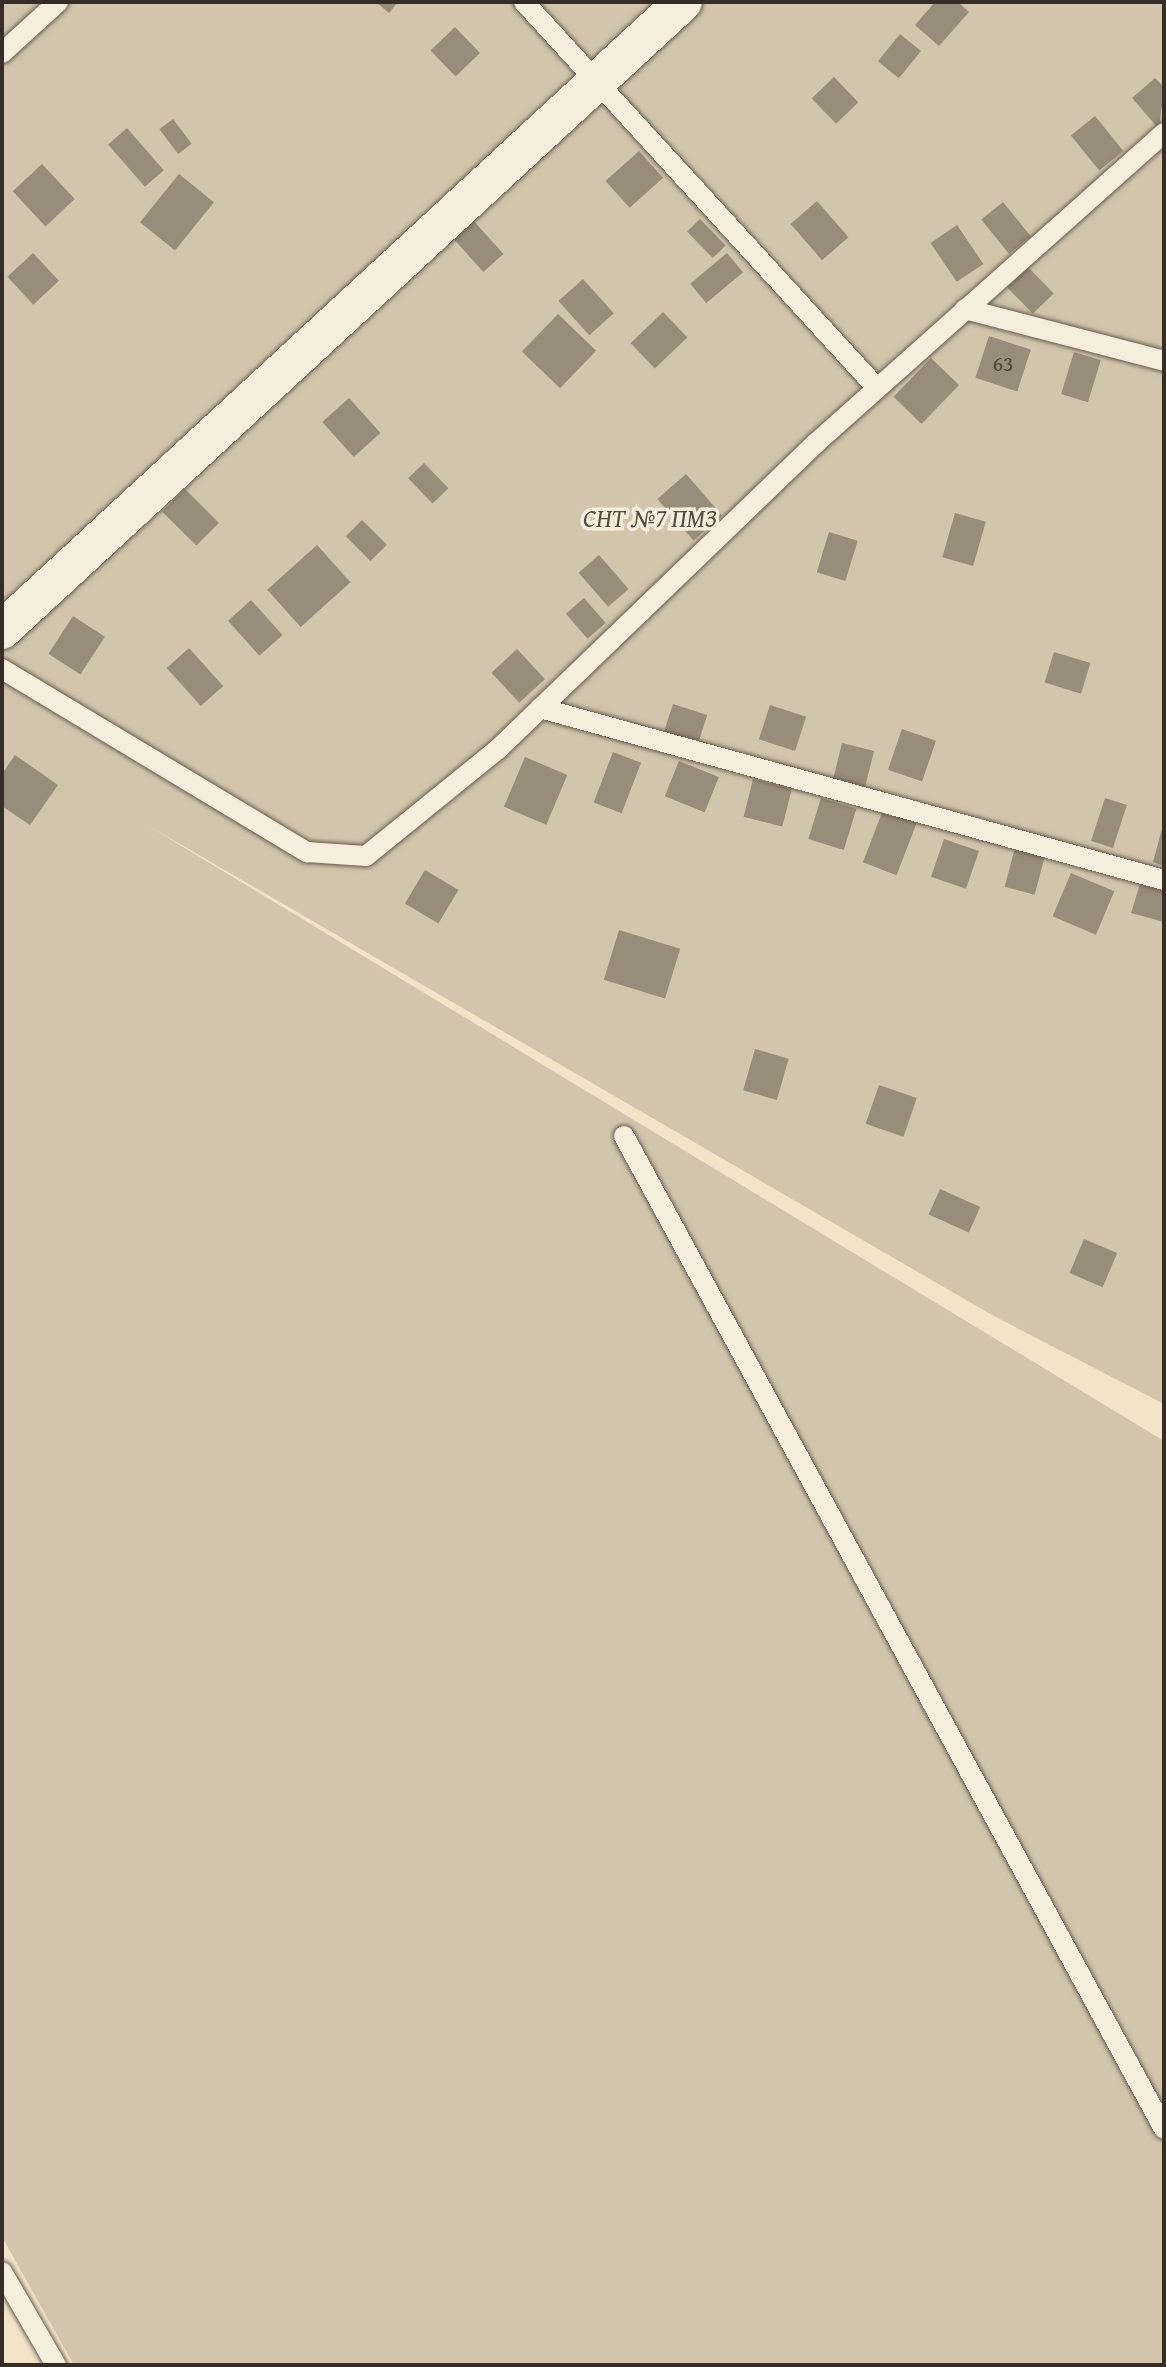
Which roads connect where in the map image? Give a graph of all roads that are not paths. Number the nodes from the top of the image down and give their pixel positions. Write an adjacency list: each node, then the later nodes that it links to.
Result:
1 (58, 2): 4 (lane)
2 (524, 2): 5 (lane)
3 (683, 2): 5 (street)
4 (2, 53)
5 (597, 80): 9 (lane); 10 (street)
6 (1164, 133): 7 (lane)
7 (965, 309): 8 (lane); 9 (lane)
8 (1164, 361)
9 (877, 388): 12 (lane)
10 (2, 630)
11 (2, 669): 12 (lane)
12 (540, 708): 13 (lane)
13 (1164, 880)
14 (624, 1136): 15 (lane)
15 (1164, 2129)
16 (2, 2272): 17 (lane)
17 (56, 2365)

